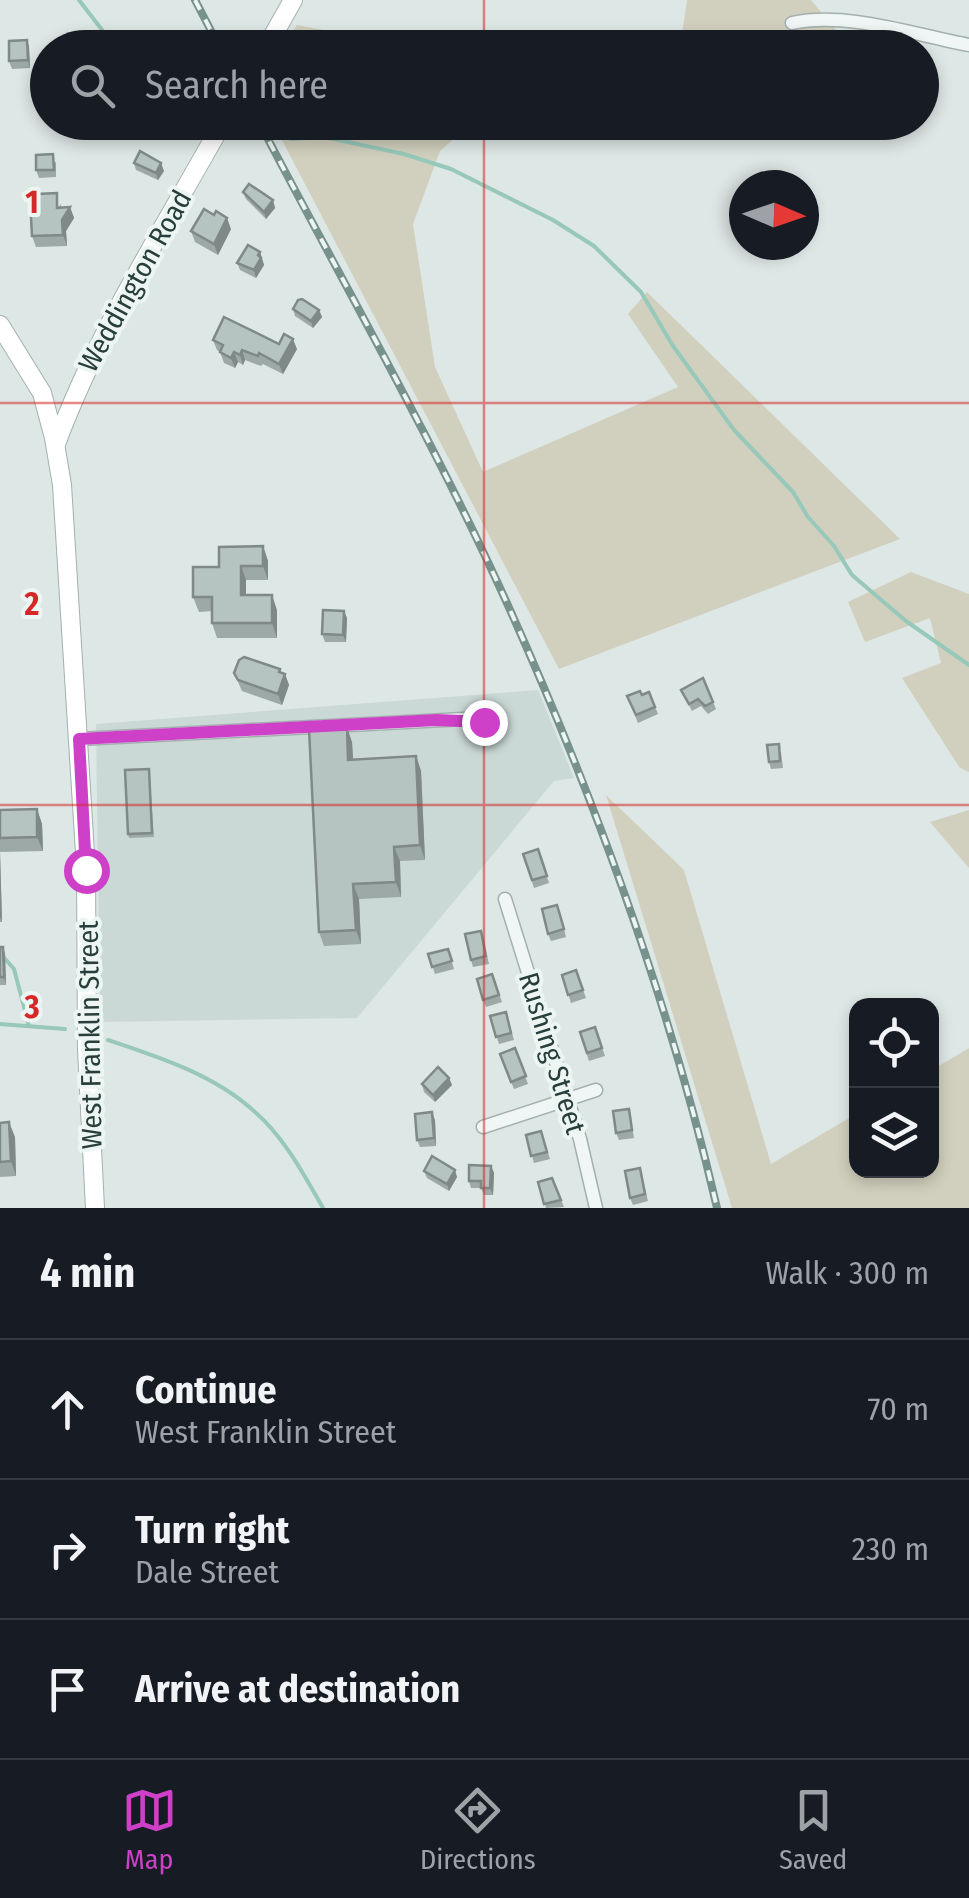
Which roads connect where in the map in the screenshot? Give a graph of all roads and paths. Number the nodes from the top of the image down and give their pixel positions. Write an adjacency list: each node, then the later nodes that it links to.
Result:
1 (293, 0): 3 (main road)
2 (792, 22): 4 (street)
3 (276, 30)
4 (889, 30)
5 (939, 40): 6 (street)
6 (969, 46)
7 (213, 140): 9 (main road, Weddington Road)
8 (0, 325): 9 (main road, West Franklin Street)
9 (56, 444): 11 (main road, West Franklin Street)
10 (484, 722): 11 (street)
11 (79, 739): 16 (main road, West Franklin Street)
12 (504, 898): 14 (street, Rushing Street)
13 (596, 1090): 14 (street)
14 (568, 1100): 15 (street); 17 (street, Rushing Street)
15 (483, 1127)
16 (94, 1208)
17 (596, 1208)

